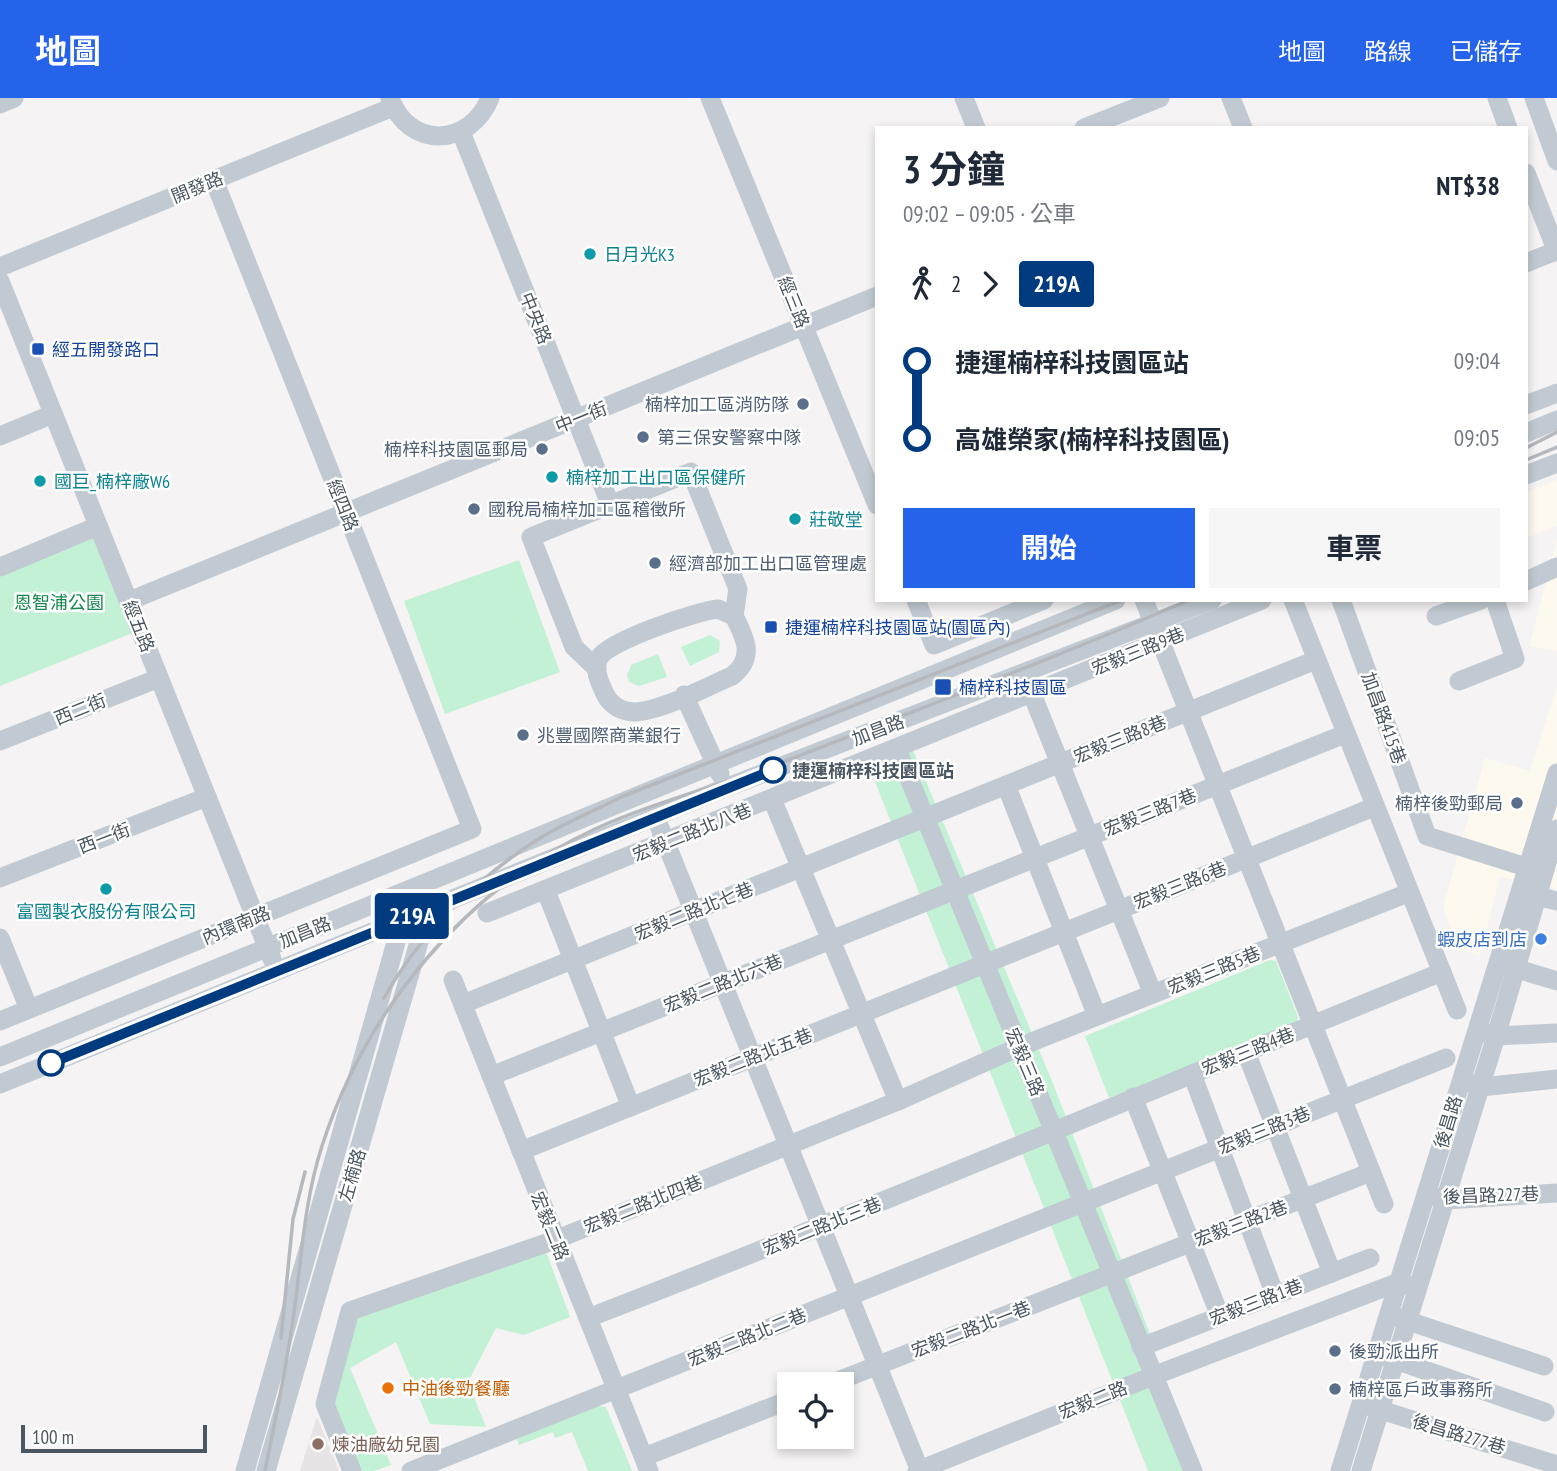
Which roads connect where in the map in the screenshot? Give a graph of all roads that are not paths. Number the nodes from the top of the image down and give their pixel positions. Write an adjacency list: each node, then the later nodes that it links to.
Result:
1 (14, 98): 10 (street)
2 (490, 98): 15 (street)
3 (710, 98): 24 (street, 經三路)
4 (964, 98): 11 (street)
5 (1160, 98): 12 (street)
6 (1231, 98): 13 (street)
7 (1497, 98): 14 (street)
8 (1535, 98): 16 (street)
9 (392, 102): 15 (street); 18 (street, 開發路)
10 (0, 104)
11 (975, 126)
12 (1089, 126)
13 (1242, 126)
14 (1507, 126)
15 (461, 132): 28 (street, 中央路)
16 (1557, 160)
17 (1528, 178): 19 (street)
18 (214, 180): 21 (street, 開發路); 36 (street, 經四路)
19 (1557, 252): 20 (street)
20 (1528, 262)
21 (0, 267)
22 (0, 281): 27 (street, 經五路)
23 (875, 297): 24 (street, 中一街)
24 (804, 327): 28 (street, 中一街); 34 (street, 經三路)
25 (1557, 393): 26 (street)
26 (1528, 404)
27 (53, 414): 31 (street); 37 (street, 經五路)
28 (576, 419): 35 (street, 中央路); 36 (street, 中一街)
29 (1557, 420): 30 (street)
30 (1528, 432)
31 (0, 436)
32 (1557, 463): 33 (street)
33 (1528, 474)
34 (875, 500)
35 (610, 504): 54 (street); 57 (street)
36 (346, 512): 41 (street, 中一街); 77 (street, 經四路)
37 (98, 526): 38 (street); 41 (street, 經五路)
38 (0, 567)
39 (1557, 567): 40 (street)
40 (1528, 580)
41 (129, 601): 58 (street, 經五路)
42 (917, 602): 43 (street)
43 (1039, 602)
44 (1111, 602): 67 (street, 加昌路)
45 (1145, 602): 55 (street)
46 (1202, 602): 52 (street, 加昌路)
47 (1256, 602): 55 (street, 宏毅三路9巷)
48 (1294, 602): 56 (street)
49 (1341, 602): 84 (street, 加昌路415巷)
50 (1475, 602): 53 (street)
51 (1496, 602): 59 (street)
52 (1173, 608): 55 (street, 加昌路)
53 (1436, 616)
54 (734, 617): 57 (street); 61 (street)
55 (1157, 633): 60 (street, 宏毅三路9巷); 62 (street); 71 (street, 加昌路)
56 (1316, 660): 62 (street, 宏毅三路8巷); 63 (street)
57 (597, 668): 61 (street)
58 (159, 678): 64 (street, 西二街); 72 (street, 經五路)
59 (1459, 681)
60 (1032, 694): 65 (street, 宏毅三路9巷); 66 (street)
61 (684, 695): 67 (street)
62 (1188, 711): 66 (street, 宏毅三路8巷); 70 (street)
63 (1346, 734): 70 (street, 宏毅三路7巷); 74 (street)
64 (0, 741)
65 (897, 748): 73 (street, 宏毅二路北八巷); 76 (street, 宏毅三路)
66 (1060, 763): 69 (street, 宏毅三路8巷); 79 (street)
67 (715, 764): 71 (street); 86 (street, 加昌路)
68 (1556, 779): 84 (street, 後昌路)
69 (1006, 785): 76 (street, 宏毅三路8巷); 82 (street)
70 (1218, 785): 79 (street, 宏毅三路7巷); 81 (street)
71 (725, 788): 75 (street, 加昌路)
72 (208, 797): 85 (street, 西一街); 97 (street, 經五路)
73 (772, 799): 80 (street, 宏毅二路北八巷); 83 (street)
74 (1374, 807): 81 (street, 宏毅三路6巷); 90 (street)
75 (655, 816): 80 (street); 93 (street, 加昌路)
76 (925, 818): 83 (street, 宏毅二路北七巷); 88 (street, 宏毅三路)
77 (472, 829): 97 (street, 內環南路)
78 (1557, 829): 84 (street, 後昌路)
79 (1090, 837): 82 (street, 宏毅三路7巷); 94 (street)
80 (666, 842): 89 (street, 宏毅二路北八巷); 95 (street)
81 (1247, 858): 94 (street, 宏毅三路6巷); 102 (street)
82 (1035, 859): 88 (street, 宏毅三路7巷); 99 (street)
83 (800, 868): 95 (street, 宏毅二路北七巷); 101 (street)
84 (1535, 869): 91 (street, 後昌路)
85 (0, 878)
86 (436, 878): 87 (street, 加昌路); 93 (street, 左楠路)
87 (410, 889): 98 (street, 左楠路); 103 (street, 加昌路)
88 (955, 890): 101 (street, 宏毅二路北六巷); 105 (street, 宏毅三路)
89 (546, 891): 96 (street, 宏毅二路北八巷); 104 (street)
90 (1408, 893): 102 (street, 宏毅三路5巷); 108 (street)
91 (1528, 894): 92 (street); 106 (street, 後昌路)
92 (1557, 901)
93 (428, 910): 98 (street, 加昌路); 183 (street, 左楠路)
94 (1119, 910): 99 (street, 宏毅三路6巷); 112 (street)
95 (694, 911): 104 (street, 宏毅二路北七巷); 111 (street)
96 (487, 913)
97 (256, 917): 103 (street, 經五路); 114 (street, 內環南路)
98 (403, 920): 107 (street, 加昌路); 182 (street, 左楠路)
99 (1064, 932): 105 (street, 宏毅三路6巷); 117 (street)
100 (0, 938): 114 (street)
101 (830, 940): 111 (street, 宏毅二路北六巷); 116 (street)
102 (1280, 943): 112 (street, 宏毅三路5巷); 119 (street)
103 (268, 947): 107 (street, 經五路); 126 (street, 加昌路)
104 (573, 960): 113 (street, 宏毅二路北七巷); 121 (street)
105 (985, 964): 116 (street, 宏毅二路北五巷); 124 (street, 宏毅三路)
106 (1507, 966): 110 (street); 120 (street, 後昌路); 123 (street, 後昌路)
107 (277, 971): 133 (street, 加昌路)
108 (1442, 972): 115 (street); 119 (street, 宏毅三路4巷)
109 (453, 980): 113 (street, 宏毅二路)
110 (1557, 981)
111 (723, 983): 121 (street, 宏毅二路北六巷); 127 (street)
112 (1153, 994): 117 (street, 宏毅三路5巷)
113 (463, 1004): 130 (street, 宏毅二路)
114 (29, 1009): 118 (street, 內環南路)
115 (1457, 1010)
116 (860, 1014): 127 (street, 宏毅二路北五巷); 137 (street)
117 (1097, 1016): 124 (street, 宏毅三路5巷)
118 (0, 1021)
119 (1313, 1025): 125 (street, 宏毅三路4巷); 136 (street)
120 (1477, 1031): 123 (street); 132 (street, 後昌路)
121 (602, 1032): 130 (street, 宏毅二路北六巷); 138 (street)
122 (1557, 1033): 123 (street)
123 (1496, 1036): 134 (street, 後昌路)
124 (1019, 1047): 137 (street, 宏毅二路北四巷); 140 (street, 宏毅三路)
125 (1246, 1052): 129 (street, 宏毅三路4巷); 139 (street)
126 (0, 1057)
127 (753, 1058): 138 (street, 宏毅二路北五巷); 141 (street)
128 (1446, 1058): 136 (street, 宏毅三路3巷)
129 (1192, 1074): 135 (street, 宏毅三路4巷); 142 (street)
130 (491, 1076): 143 (street, 宏毅二路)
131 (1557, 1079): 134 (street)
132 (1461, 1082): 134 (street); 147 (street, 後昌路)
133 (0, 1084)
134 (1481, 1087): 149 (street, 後昌路)
135 (1133, 1097): 140 (street, 宏毅三路4巷); 144 (street)
136 (1342, 1099): 139 (street, 宏毅三路3巷); 145 (street)
137 (898, 1101): 141 (street, 宏毅二路北四巷)
138 (631, 1107): 143 (street, 宏毅二路北五巷)
139 (1274, 1126): 142 (street, 宏毅三路3巷); 148 (street)
140 (1054, 1130): 150 (street, 宏毅三路); 153 (street, 宏毅二路北三巷)
141 (789, 1145): 153 (street); 154 (street, 宏毅二路北四巷)
142 (1219, 1149): 144 (street, 宏毅三路3巷); 152 (street)
143 (521, 1151): 154 (street, 宏毅二路)
144 (1161, 1171): 150 (street, 宏毅三路3巷); 155 (street)
145 (1371, 1172): 148 (street, 宏毅三路2巷); 151 (street)
146 (1557, 1193): 149 (street, 後昌路227巷)
147 (1426, 1195): 149 (street, 後昌路227巷); 159 (street, 後昌路)
148 (1301, 1199): 152 (street, 宏毅三路2巷); 157 (street)
149 (1446, 1200): 160 (street, 後昌路)
150 (1083, 1203): 158 (street, 宏毅三路); 162 (street, 宏毅二路北二巷)
151 (1384, 1204)
152 (1248, 1220): 155 (street, 宏毅三路2巷); 161 (street)
153 (820, 1228): 162 (street); 165 (street, 宏毅二路北三巷)
154 (555, 1240): 165 (street, 宏毅二路); 184 (street, 宏毅二路北四巷)
155 (1189, 1243): 158 (street, 宏毅三路2巷); 164 (street)
156 (1370, 1258): 157 (street, 宏毅三路1巷)
157 (1332, 1273): 161 (street, 宏毅三路1巷)
158 (1112, 1274): 167 (street, 宏毅三路); 170 (street, 宏毅二路北一巷)
159 (1399, 1282): 160 (street); 163 (street, 後昌路); 173 (street)
160 (1418, 1289): 166 (street, 後昌路)
161 (1275, 1295): 164 (street, 宏毅三路1巷)
162 (849, 1296): 170 (street); 174 (street, 宏毅二路北二巷)
163 (1389, 1315): 166 (street); 168 (street, 後昌路)
164 (1220, 1316): 167 (street, 宏毅三路1巷)
165 (588, 1318): 174 (street, 宏毅二路)
166 (1408, 1320): 169 (street, 後昌路); 171 (street)
167 (1141, 1347): 173 (street, 宏毅三路)
168 (1377, 1353): 169 (street); 175 (street, 後昌路)
169 (1396, 1359): 177 (street, 後昌路); 178 (street)
170 (877, 1366): 172 (street, 宏毅二路北一巷); 186 (street)
171 (1544, 1366)
172 (854, 1375)
173 (1153, 1376): 181 (street, 宏毅三路); 186 (street, 宏毅二路)
174 (617, 1389): 179 (street, 宏毅二路); 185 (street, 宏毅二路北二巷)
175 (1361, 1404): 177 (street, 後昌路277巷); 187 (street, 後昌路)
176 (777, 1405): 179 (street)
177 (1380, 1410): 180 (street, 後昌路277巷); 188 (street, 後昌路)
178 (1545, 1412)
179 (647, 1464)
180 (1557, 1465)
181 (1190, 1470)
182 (245, 1471)
183 (266, 1471)
184 (352, 1471)
185 (411, 1471)
186 (919, 1471)
187 (1339, 1471)
188 (1360, 1471)

